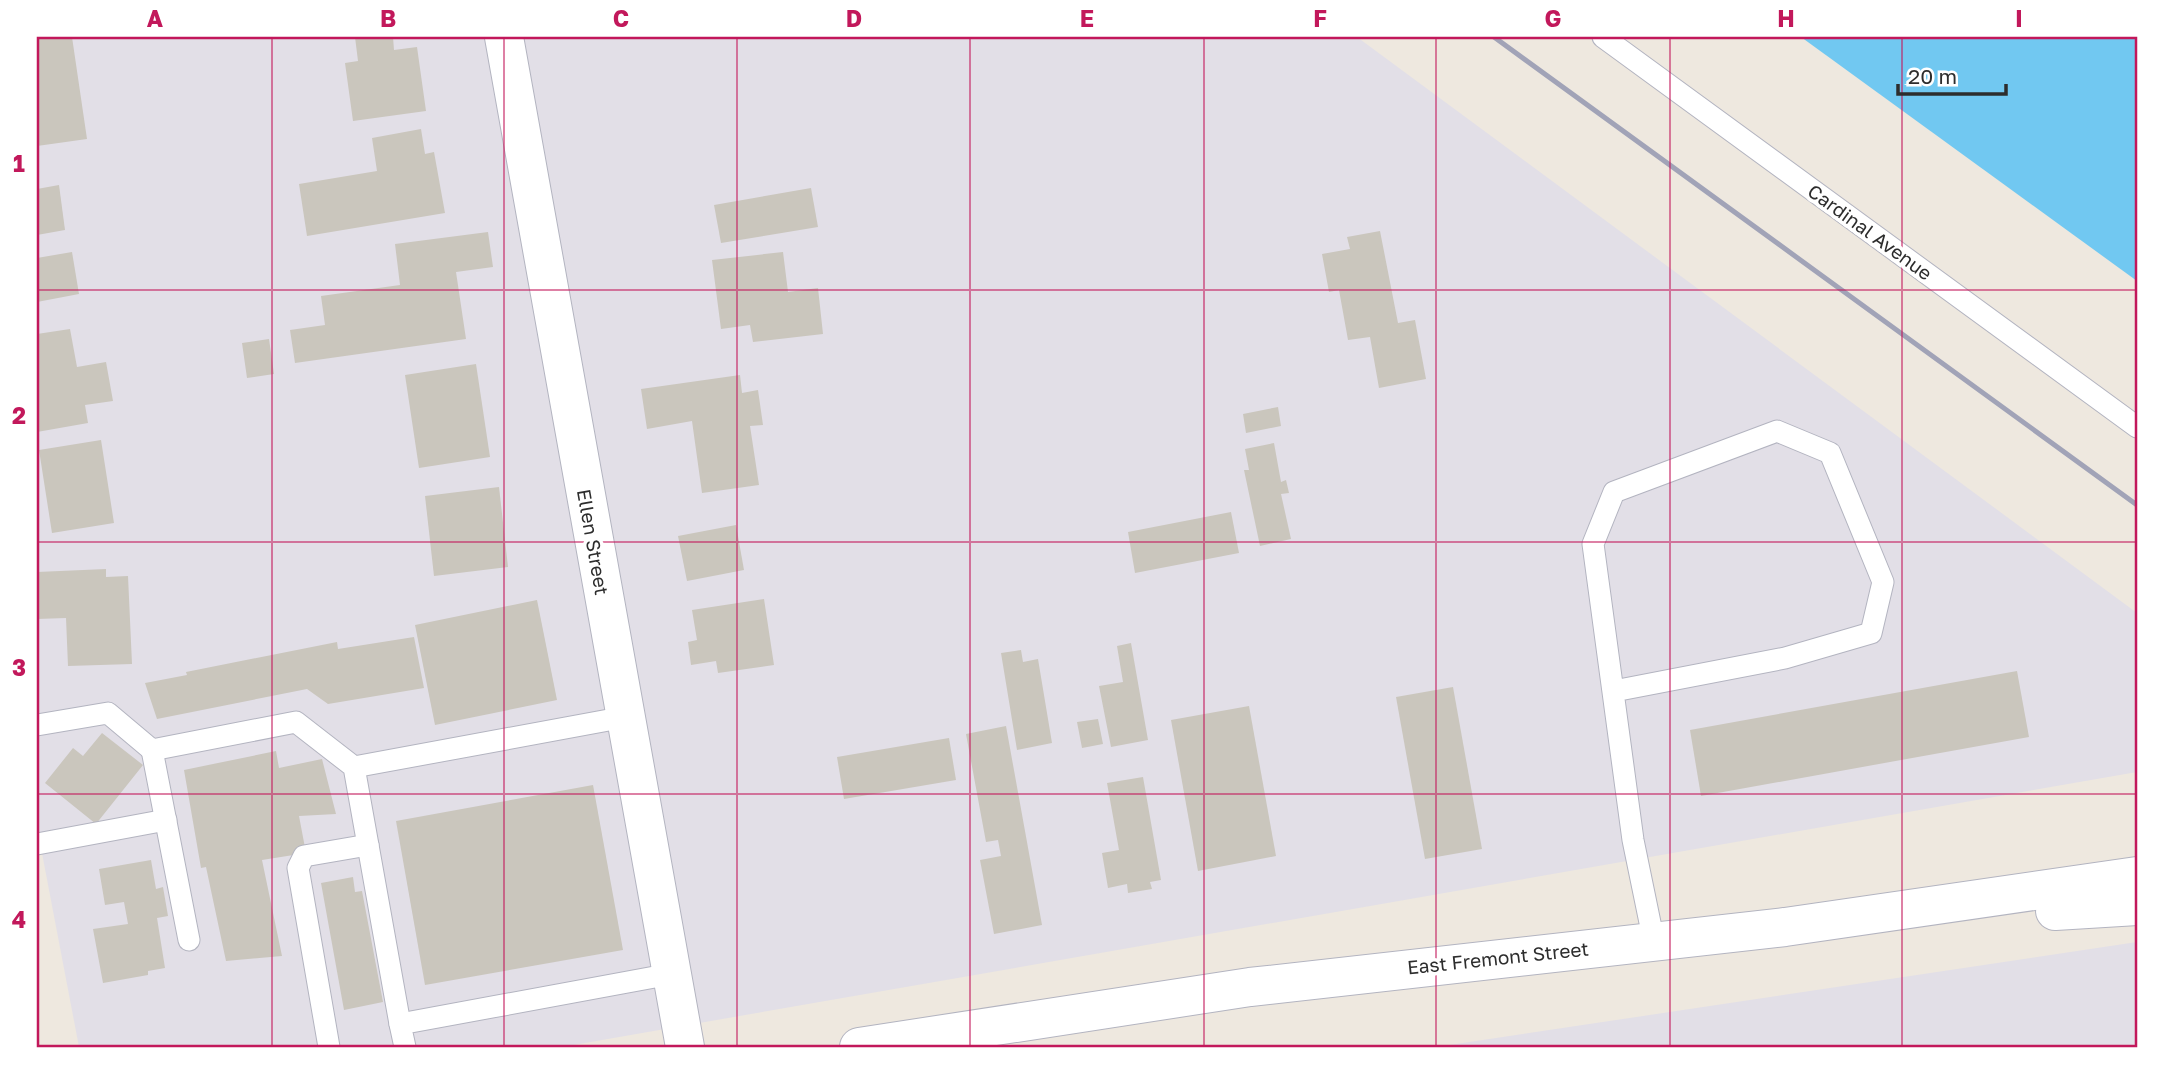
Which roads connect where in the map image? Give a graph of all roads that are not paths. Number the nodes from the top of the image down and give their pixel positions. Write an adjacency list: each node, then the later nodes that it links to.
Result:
1 (504, 37): 5 (main road, Ellen Street)
2 (1603, 37): 3 (lane, Cardinal Avenue)
3 (2137, 427)
4 (1614, 691): 4 (lane); 16 (lane)
5 (625, 717): 8 (lane); 17 (main road, Ellen Street)
6 (37, 725): 7 (lane)
7 (152, 750): 8 (lane); 9 (lane)
8 (354, 767): 11 (lane)
9 (166, 821): 10 (lane); 15 (lane)
10 (37, 844)
11 (368, 845): 18 (lane); 19 (lane)
12 (2137, 876): 14 (main road, East Fremont Street)
13 (2137, 906): 14 (main road)
14 (1917, 909): 16 (main road, East Fremont Street)
15 (189, 940)
16 (1654, 942): 22 (main road, East Fremont Street)
17 (671, 974): 18 (lane); 21 (main road, Ellen Street)
18 (400, 1024): 20 (lane)
19 (329, 1047)
20 (405, 1047)
21 (685, 1047)
22 (859, 1047)

